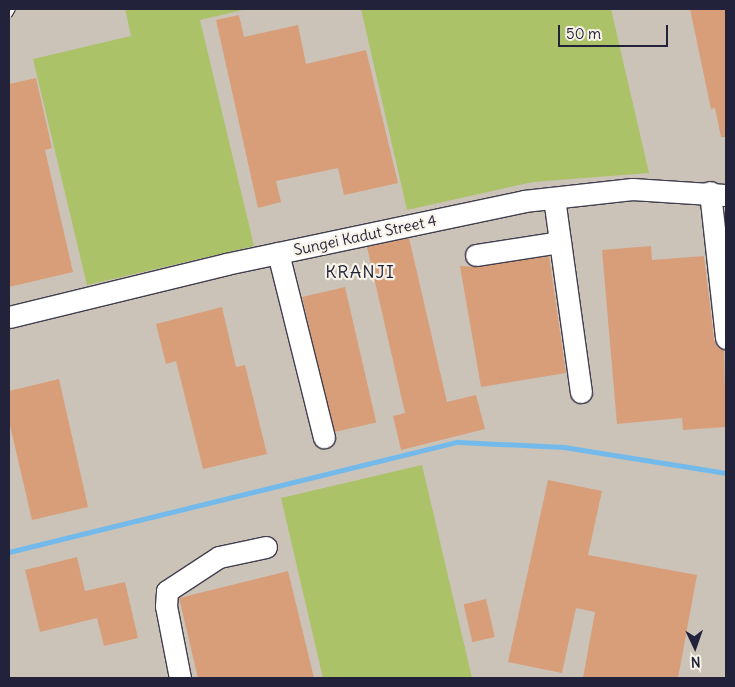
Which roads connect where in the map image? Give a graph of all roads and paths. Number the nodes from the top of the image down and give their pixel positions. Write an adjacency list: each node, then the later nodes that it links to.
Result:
1 (718, 194): 2 (street, Sungei Kadut Street 4); 7 (street)
2 (554, 198): 3 (street); 4 (street, Sungei Kadut Street 4)
3 (560, 242): 5 (street); 8 (street)
4 (278, 253): 6 (street, Sungei Kadut Street 4); 9 (street)
5 (476, 255)
6 (9, 317)
7 (726, 338)
8 (581, 392)
9 (324, 437)
10 (266, 547): 11 (street)
11 (180, 678)

